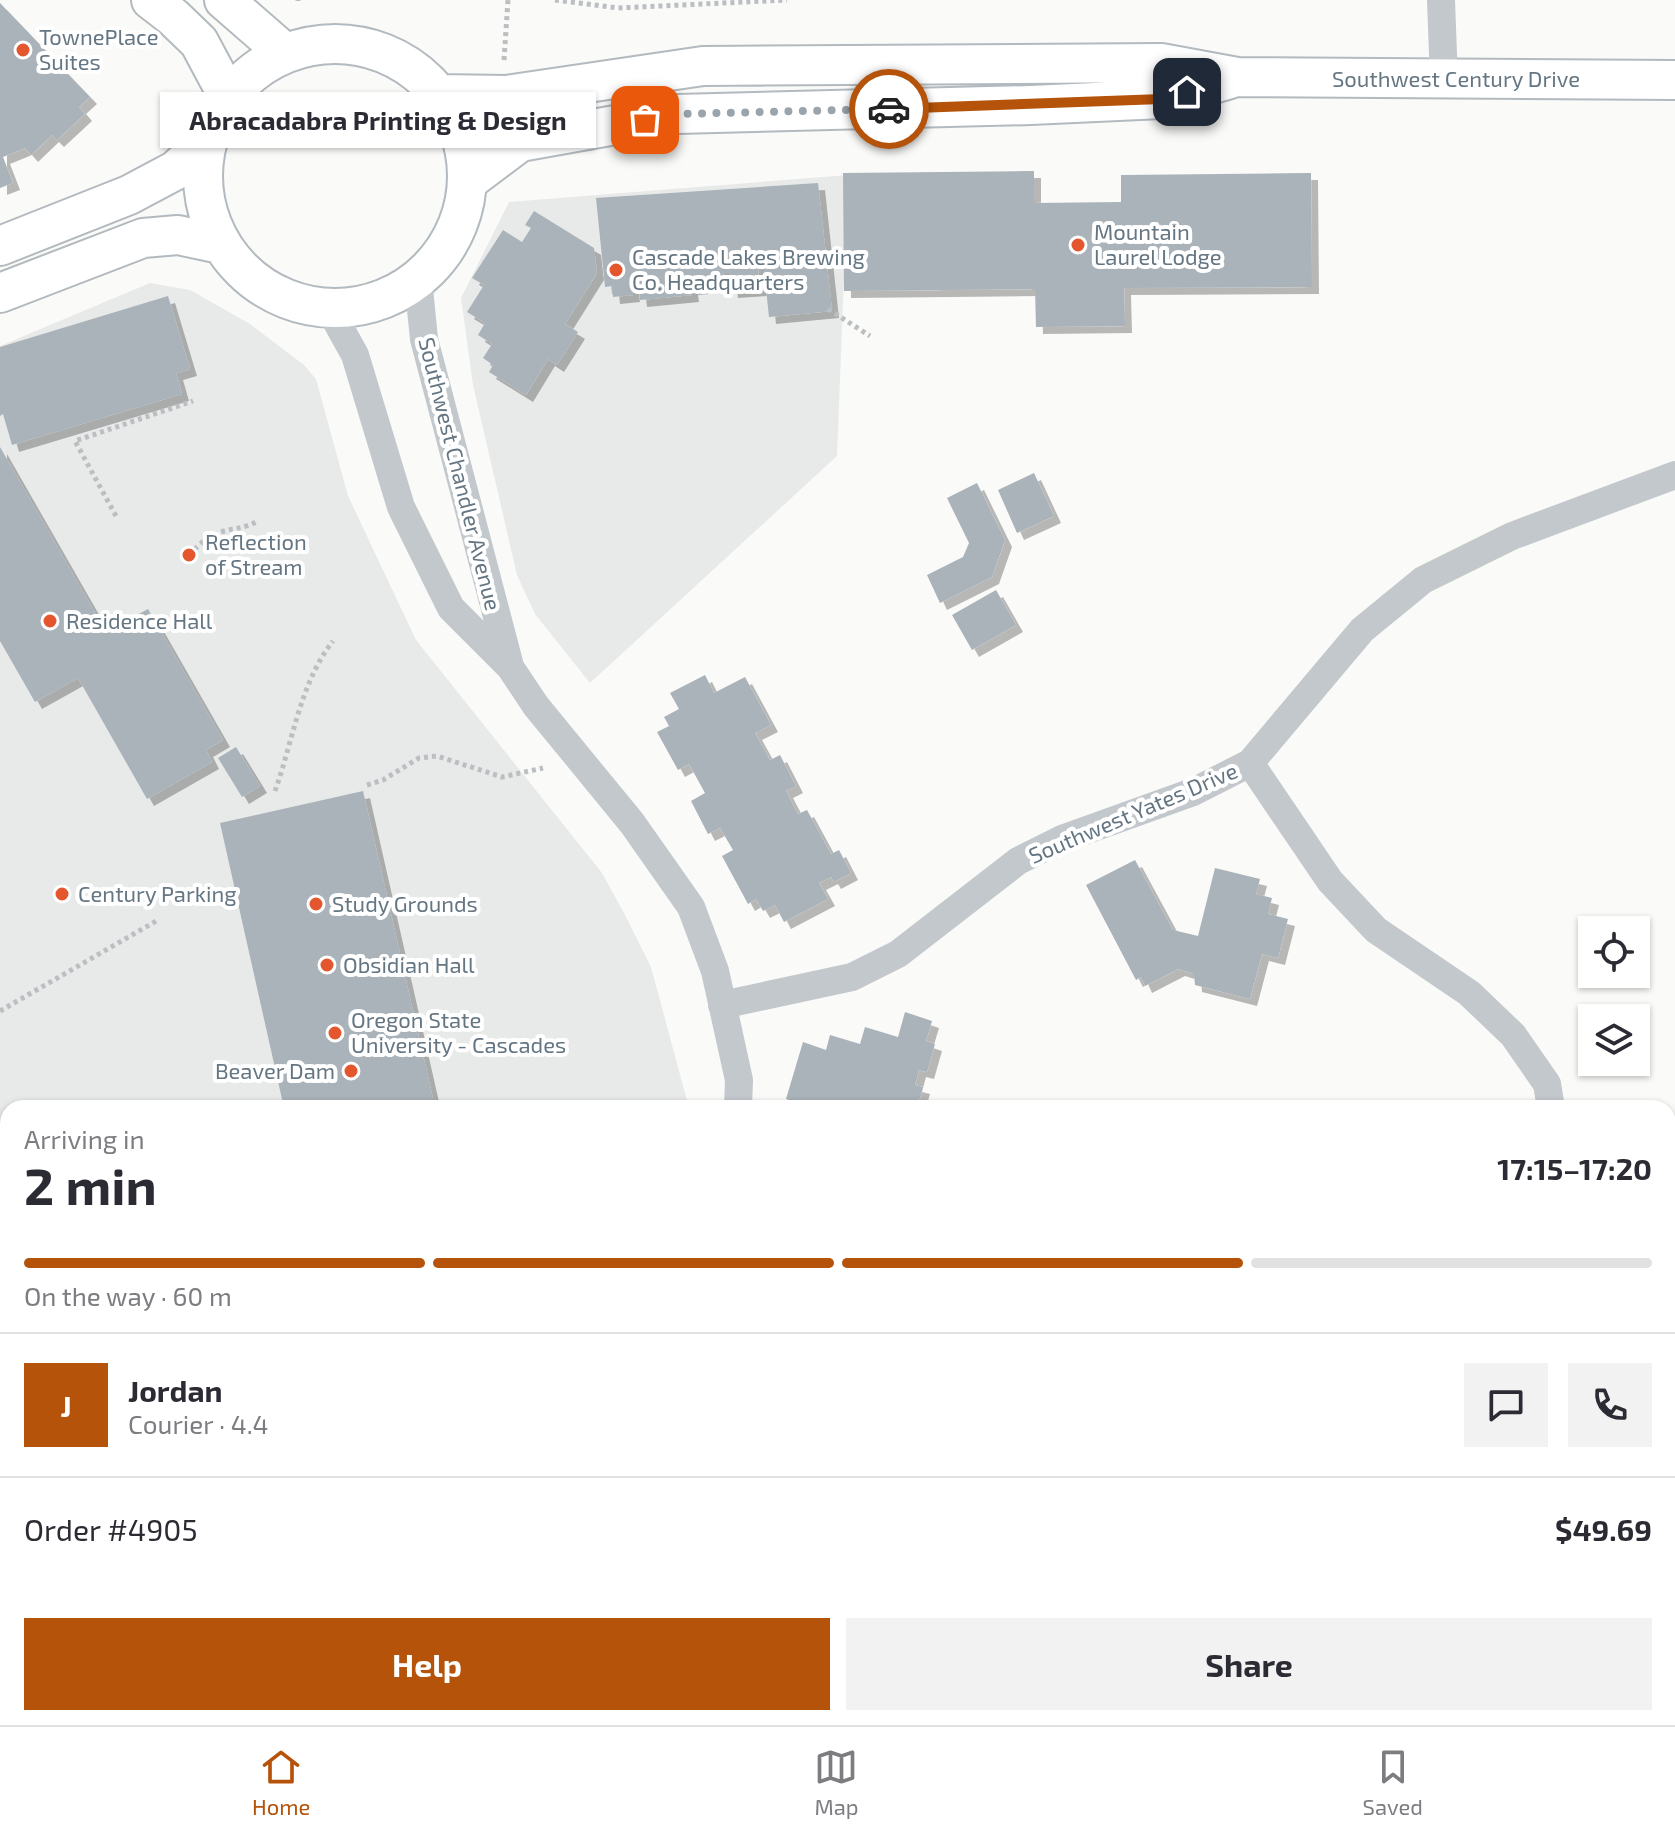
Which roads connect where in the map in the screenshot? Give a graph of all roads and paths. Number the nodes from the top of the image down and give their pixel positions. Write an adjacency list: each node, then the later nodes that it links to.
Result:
1 (151, 0): 13 (main road)
2 (224, 0): 7 (main road)
3 (508, 0): 8 (path)
4 (555, 0): 5 (path)
5 (787, 0)
6 (1441, 0): 11 (street)
7 (284, 52): 12 (main road); 13 (main road)
8 (504, 60)
9 (1237, 77): 11 (main road, Southwest Century Drive); 12 (main road, Southwest Century Drive); 15 (main road, Southwest Century Drive)
10 (1675, 80): 11 (main road, Southwest Century Drive)
11 (1444, 81)
12 (439, 94): 15 (main road)
13 (230, 100): 14 (main road)
14 (202, 146): 16 (main road); 17 (main road)
15 (468, 181): 18 (main road)
16 (220, 244): 19 (main road); 20 (main road)
17 (0, 246)
18 (418, 279): 20 (main road); 29 (street, Southwest Chandler Avenue)
19 (0, 293)
20 (329, 308): 29 (street, Southwest Chandler Avenue)
21 (828, 309): 22 (path)
22 (870, 336)
23 (193, 401): 25 (path)
24 (1675, 475): 30 (street, Southwest Yates Drive)
25 (116, 516)
26 (258, 521): 27 (path)
27 (189, 555)
28 (333, 641): 33 (path)
29 (510, 667): 35 (street, Southwest Chandler Avenue)
30 (1250, 763): 35 (street, Southwest Yates Drive); 38 (street)
31 (543, 768): 32 (path)
32 (367, 785)
33 (275, 791)
34 (158, 920): 36 (path)
35 (722, 1005): 37 (street, Southwest Chandler Avenue)
36 (0, 1011)
37 (738, 1100)
38 (1550, 1100)

